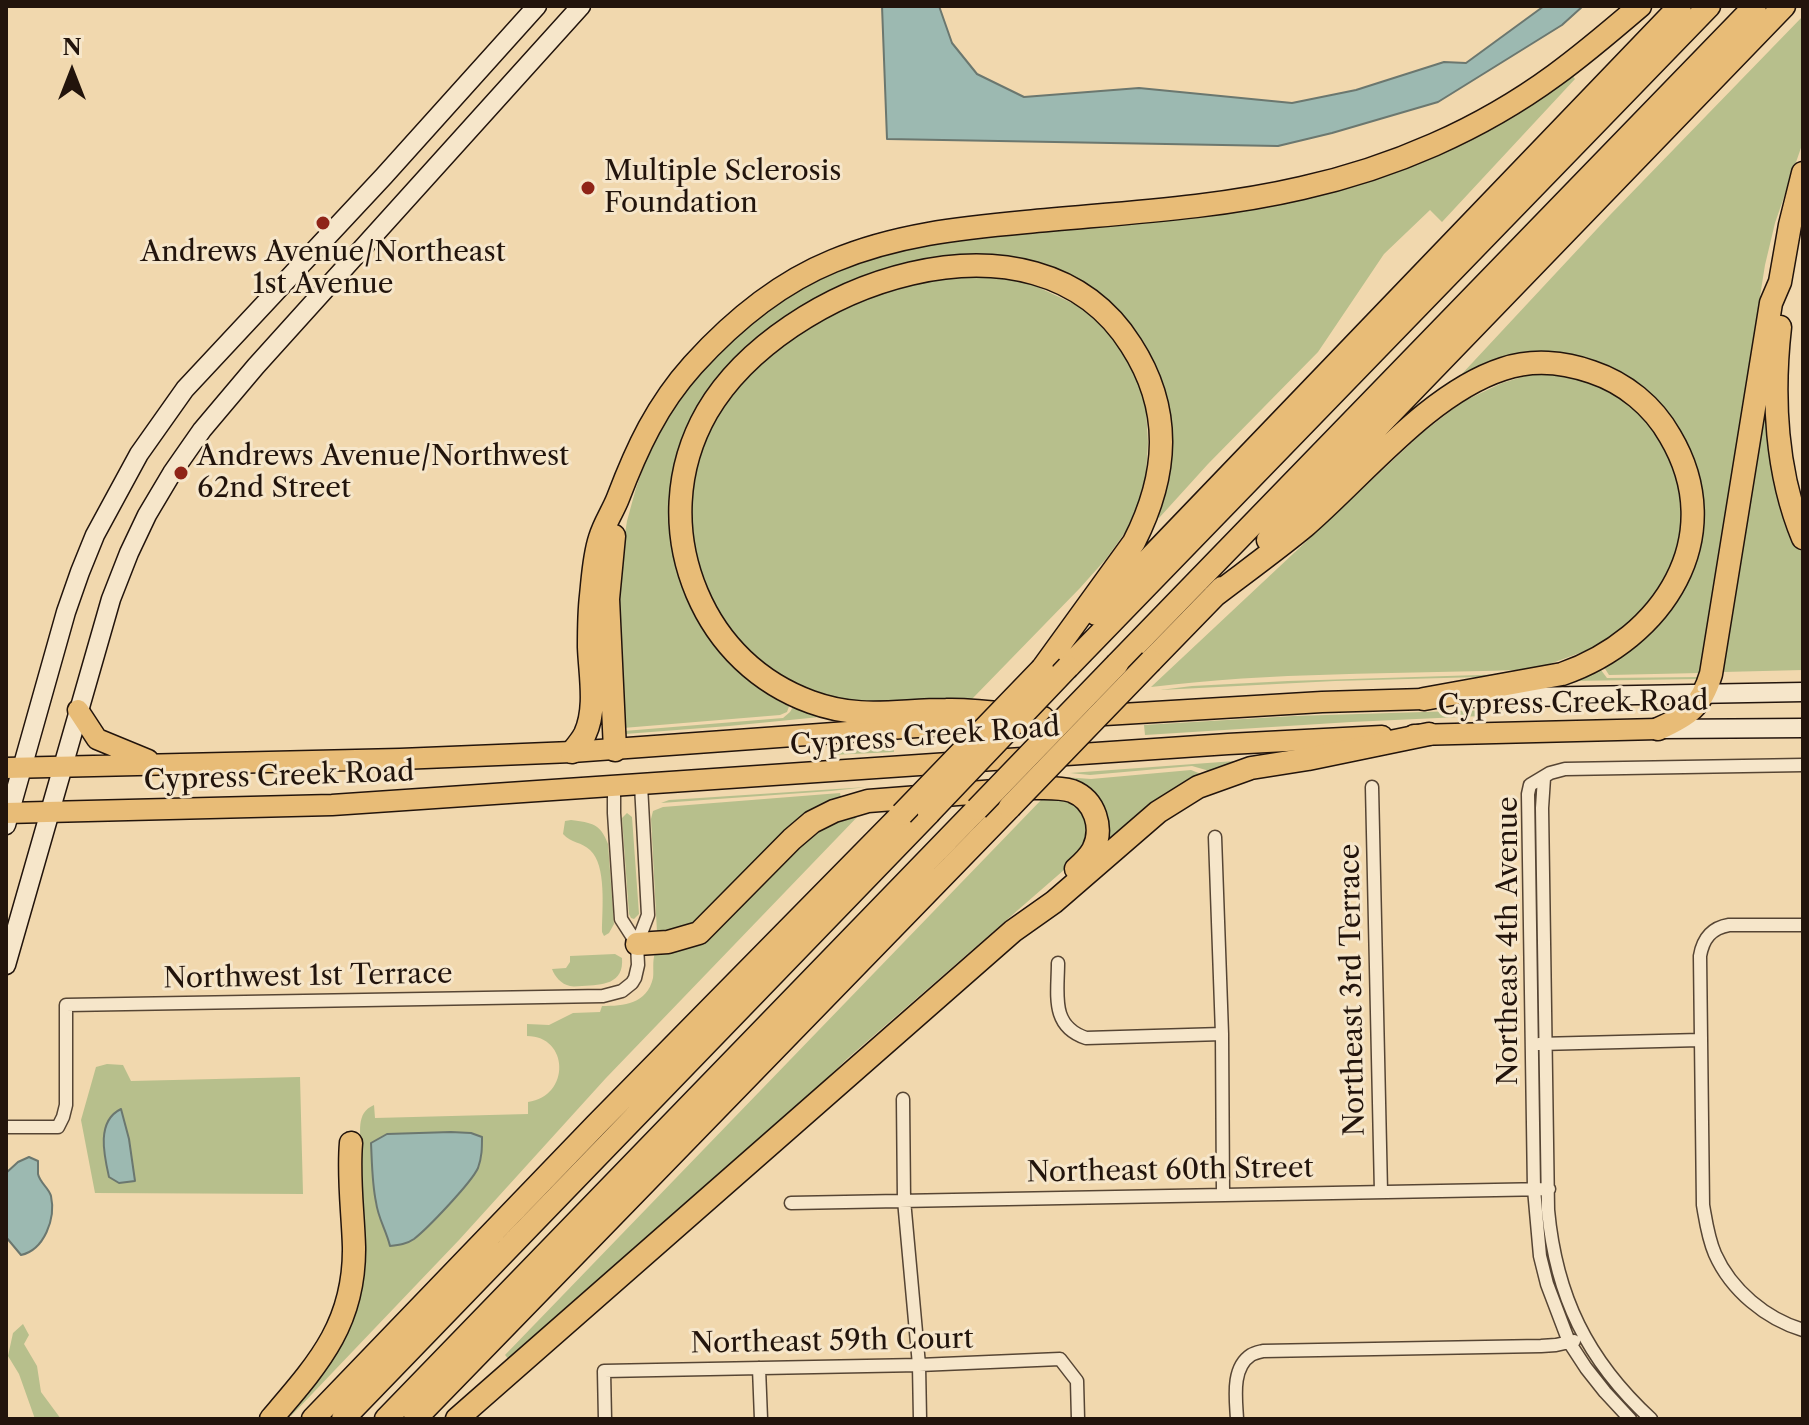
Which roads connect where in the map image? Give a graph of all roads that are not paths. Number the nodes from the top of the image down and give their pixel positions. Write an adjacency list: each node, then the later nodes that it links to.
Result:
1 (537, 6): 28 (main road)
2 (581, 6): 17 (main road)
3 (1640, 6): 10 (highway)
4 (1680, 6): 13 (highway)
5 (1709, 6): 61 (highway, bridge)
6 (1755, 6): 62 (highway, bridge)
7 (1784, 6): 12 (highway)
8 (1803, 173): 9 (highway)
9 (1780, 282): 11 (highway); 15 (highway)
10 (617, 499): 23 (highway); 24 (highway)
11 (1803, 538)
12 (1214, 596): 16 (highway); 63 (highway, bridge)
13 (1042, 669): 18 (highway); 60 (highway, bridge)
14 (1803, 692): 15 (main road, Cypress Creek Road)
15 (1705, 694): 16 (main road, Cypress Creek Road); 20 (highway)
16 (1424, 699): 18 (main road, Cypress Creek Road)
17 (78, 710): 25 (main road); 27 (main road)
18 (1043, 718): 22 (main road, Cypress Creek Road)
19 (1803, 728): 20 (main road, Cypress Creek Road)
20 (1658, 729): 21 (main road, Cypress Creek Road)
21 (1429, 734): 30 (main road, Cypress Creek Road); 37 (highway)
22 (638, 749): 23 (main road, Cypress Creek Road); 30 (main road)
23 (615, 750): 24 (main road, Cypress Creek Road); 31 (main road)
24 (572, 752): 25 (main road, Cypress Creek Road)
25 (159, 764): 27 (main road, Cypress Creek Road)
26 (1803, 765): 29 (street)
27 (63, 767): 28 (main road, Cypress Creek Road); 33 (main road)
28 (14, 768): 34 (main road)
29 (1544, 778): 43 (street, Northeast 4th Avenue); 44 (street, Northeast 4th Avenue)
30 (641, 785): 31 (main road, Cypress Creek Road); 38 (street, Northwest 1st Terrace)
31 (614, 786): 33 (main road, Cypress Creek Road); 38 (street)
32 (1372, 787): 50 (street, Northeast 3rd Terrace)
33 (51, 812): 34 (main road, Cypress Creek Road); 40 (main road)
34 (7, 817)
35 (1215, 837): 41 (street)
36 (1803, 925): 42 (street)
37 (1013, 931): 38 (highway); 64 (highway)
38 (637, 944): 46 (street, Northwest 1st Terrace)
39 (1058, 963): 41 (street)
40 (6, 965)
41 (1222, 1034): 51 (street)
42 (1700, 1040): 43 (street); 54 (street)
43 (1546, 1044): 44 (street); 49 (street, Northeast 4th Avenue)
44 (1532, 1045): 48 (street, Northeast 4th Avenue)
45 (903, 1099): 52 (street)
46 (6, 1127)
47 (351, 1143): 59 (highway)
48 (1534, 1189): 49 (street, Northeast 60th Street); 50 (street, Northeast 60th Street); 56 (street, Northeast 4th Avenue)
49 (1549, 1189): 55 (street, Northeast 4th Avenue)
50 (1381, 1192): 51 (street, Northeast 60th Street)
51 (1223, 1194): 52 (street, Northeast 60th Street)
52 (904, 1200): 53 (street, Northeast 60th Street); 57 (street)
53 (791, 1203)
54 (1803, 1330)
55 (1584, 1337): 56 (street); 71 (street, Northeast 4th Avenue)
56 (1569, 1342): 69 (street); 70 (street, Northeast 4th Avenue)
57 (919, 1365): 58 (street, Northeast 59th Court); 67 (street); 68 (street, Northeast 59th Court)
58 (759, 1368): 65 (street, Northeast 59th Court); 66 (street)
59 (271, 1419)
60 (313, 1419)
61 (343, 1419)
62 (386, 1419)
63 (415, 1419)
64 (457, 1419)
65 (605, 1419)
66 (761, 1419)
67 (920, 1419)
68 (1078, 1419)
69 (1237, 1419)
70 (1630, 1419)
71 (1651, 1419)

